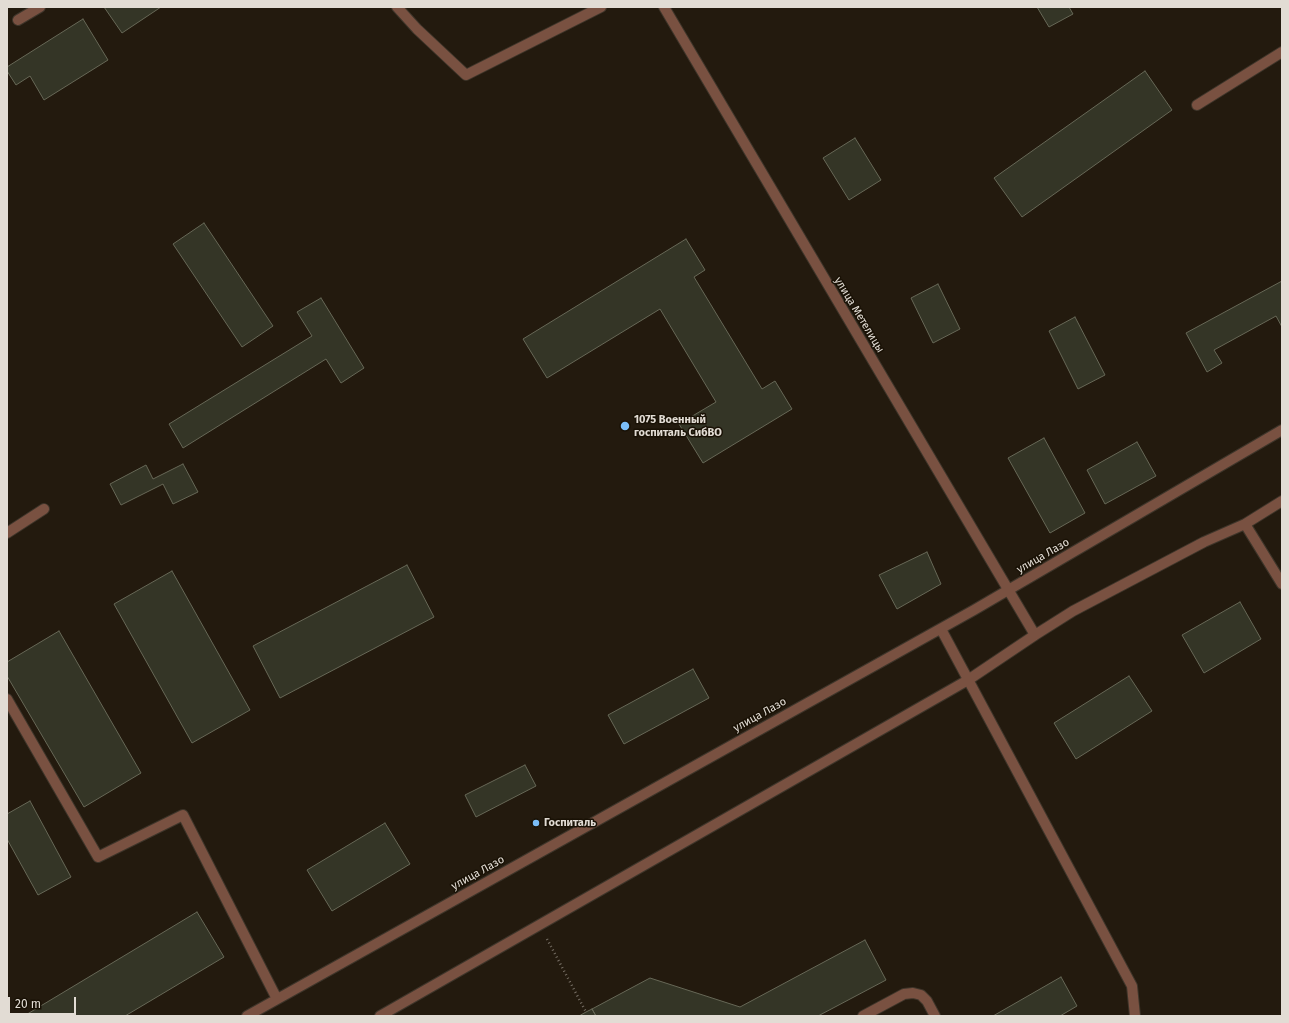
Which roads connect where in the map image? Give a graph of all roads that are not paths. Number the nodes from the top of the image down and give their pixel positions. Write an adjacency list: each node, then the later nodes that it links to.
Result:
1 (40, 7): 5 (street)
2 (397, 7): 3 (street)
3 (601, 7)
4 (664, 7): 14 (street, улица Метелицы)
5 (18, 20)
6 (1282, 52): 7 (street)
7 (1197, 105)
8 (1282, 430): 14 (street, улица Лазо)
9 (1282, 502): 11 (street)
10 (44, 509): 12 (street)
11 (1245, 524): 13 (street); 16 (street)
12 (7, 533)
13 (1282, 584)
14 (1008, 591): 15 (street, улица Лазо); 16 (street, улица Метелицы)
15 (940, 628): 17 (street); 19 (street, улица Лазо)
16 (1034, 635): 17 (street)
17 (968, 680): 21 (street); 24 (street)
18 (7, 699): 19 (street)
19 (277, 999): 20 (street, улица Лазо)
20 (247, 1016)
21 (380, 1016)
22 (863, 1016): 23 (street)
23 (935, 1016)
24 (1135, 1016)

